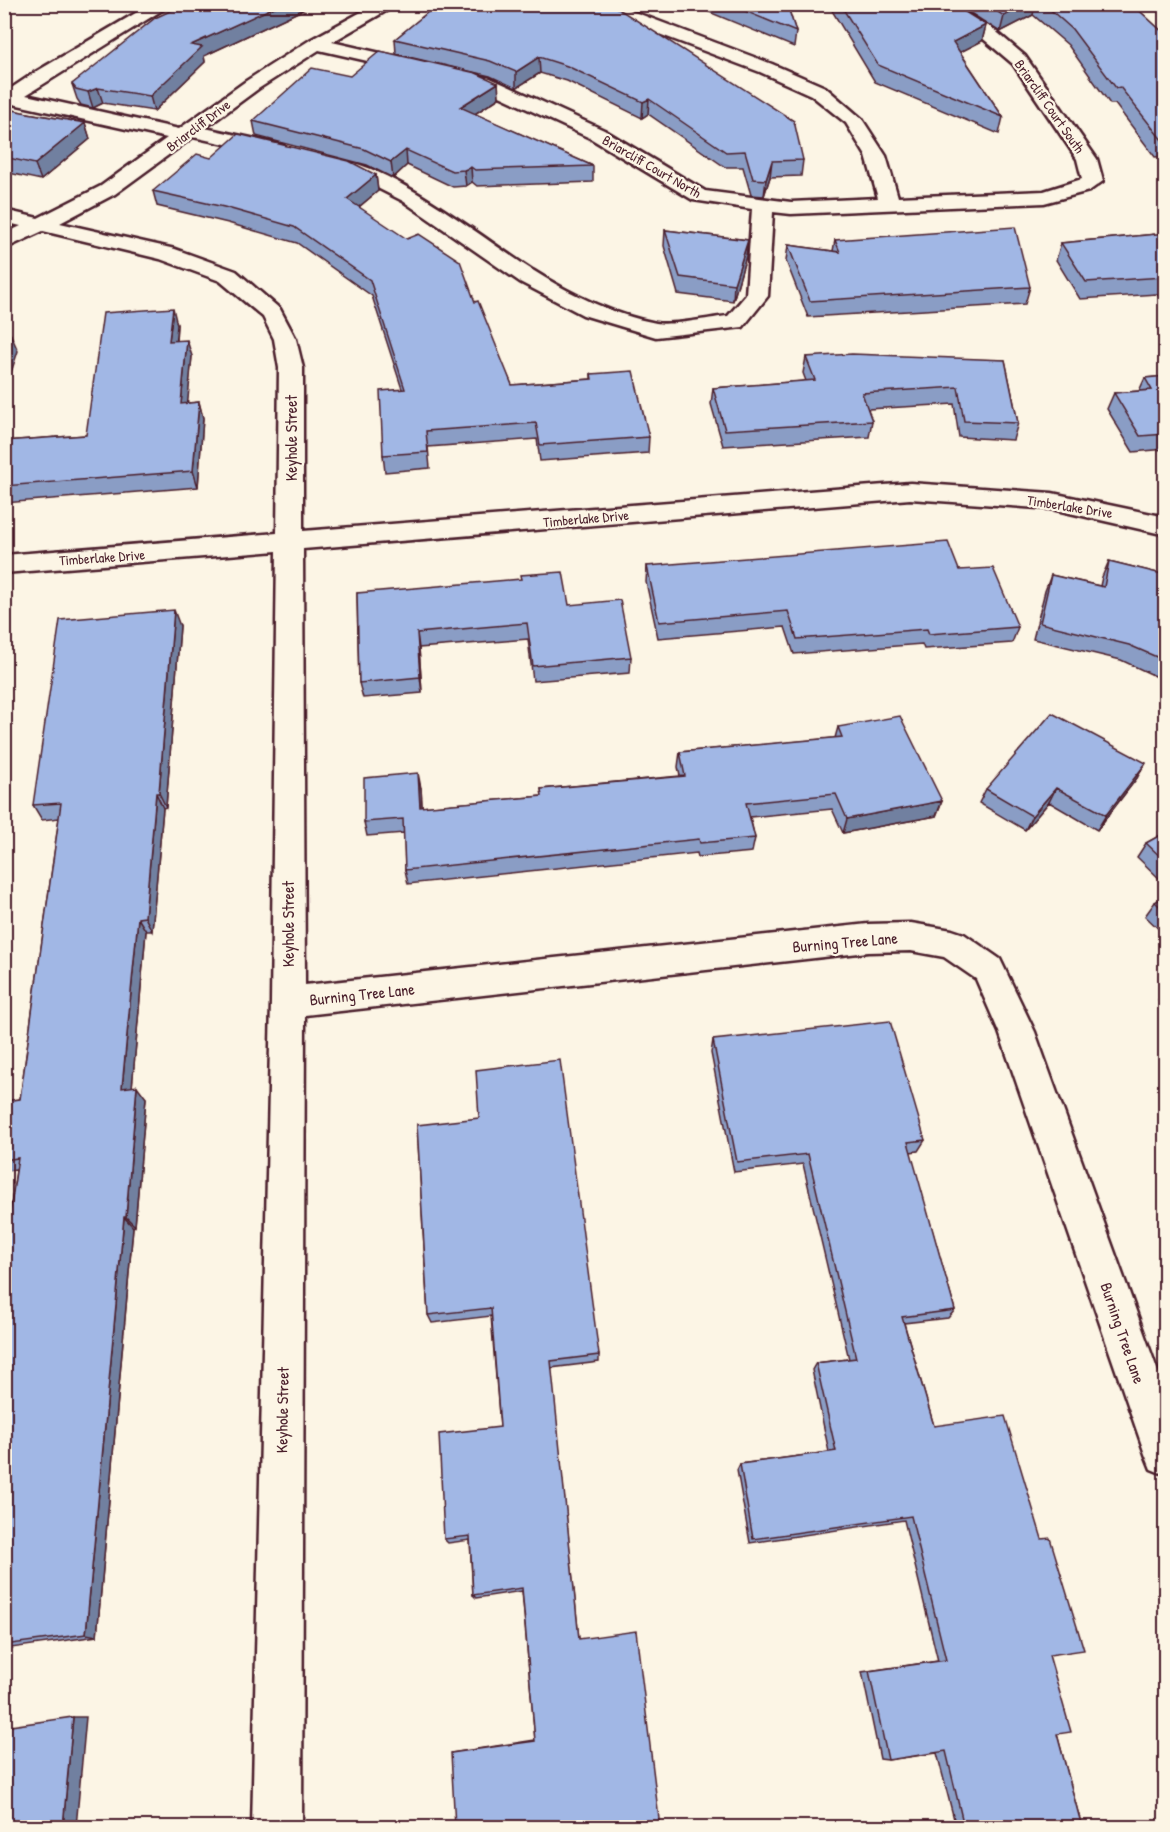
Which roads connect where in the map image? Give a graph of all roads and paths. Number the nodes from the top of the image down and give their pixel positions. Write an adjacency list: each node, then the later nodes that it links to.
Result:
1 (164, 4): 6 (street)
2 (390, 4): 5 (street, Briarcliff Drive)
3 (596, 4): 11 (street)
4 (909, 4): 10 (street, Briarcliff Court South)
5 (316, 44): 7 (street, Briarcliff Drive); 12 (street, Briarcliff Court North)
6 (8, 97): 7 (street)
7 (187, 134): 8 (street); 14 (street, Briarcliff Drive)
8 (297, 154)
9 (317, 160): 12 (street)
10 (1088, 167): 11 (street, Briarcliff Court North)
11 (890, 204): 12 (street, Briarcliff Court North)
12 (763, 205)
13 (4, 216): 14 (street, Keyhole Street)
14 (39, 224): 15 (street, Briarcliff Drive); 17 (street, Keyhole Street)
15 (4, 243)
16 (1166, 526): 17 (street, Timberlake Drive)
17 (290, 542): 18 (street, Timberlake Drive); 19 (street, Keyhole Street)
18 (4, 564)
19 (288, 1002): 20 (street, Burning Tree Lane); 21 (street, Keyhole Street)
20 (1166, 1454)
21 (277, 1827)

